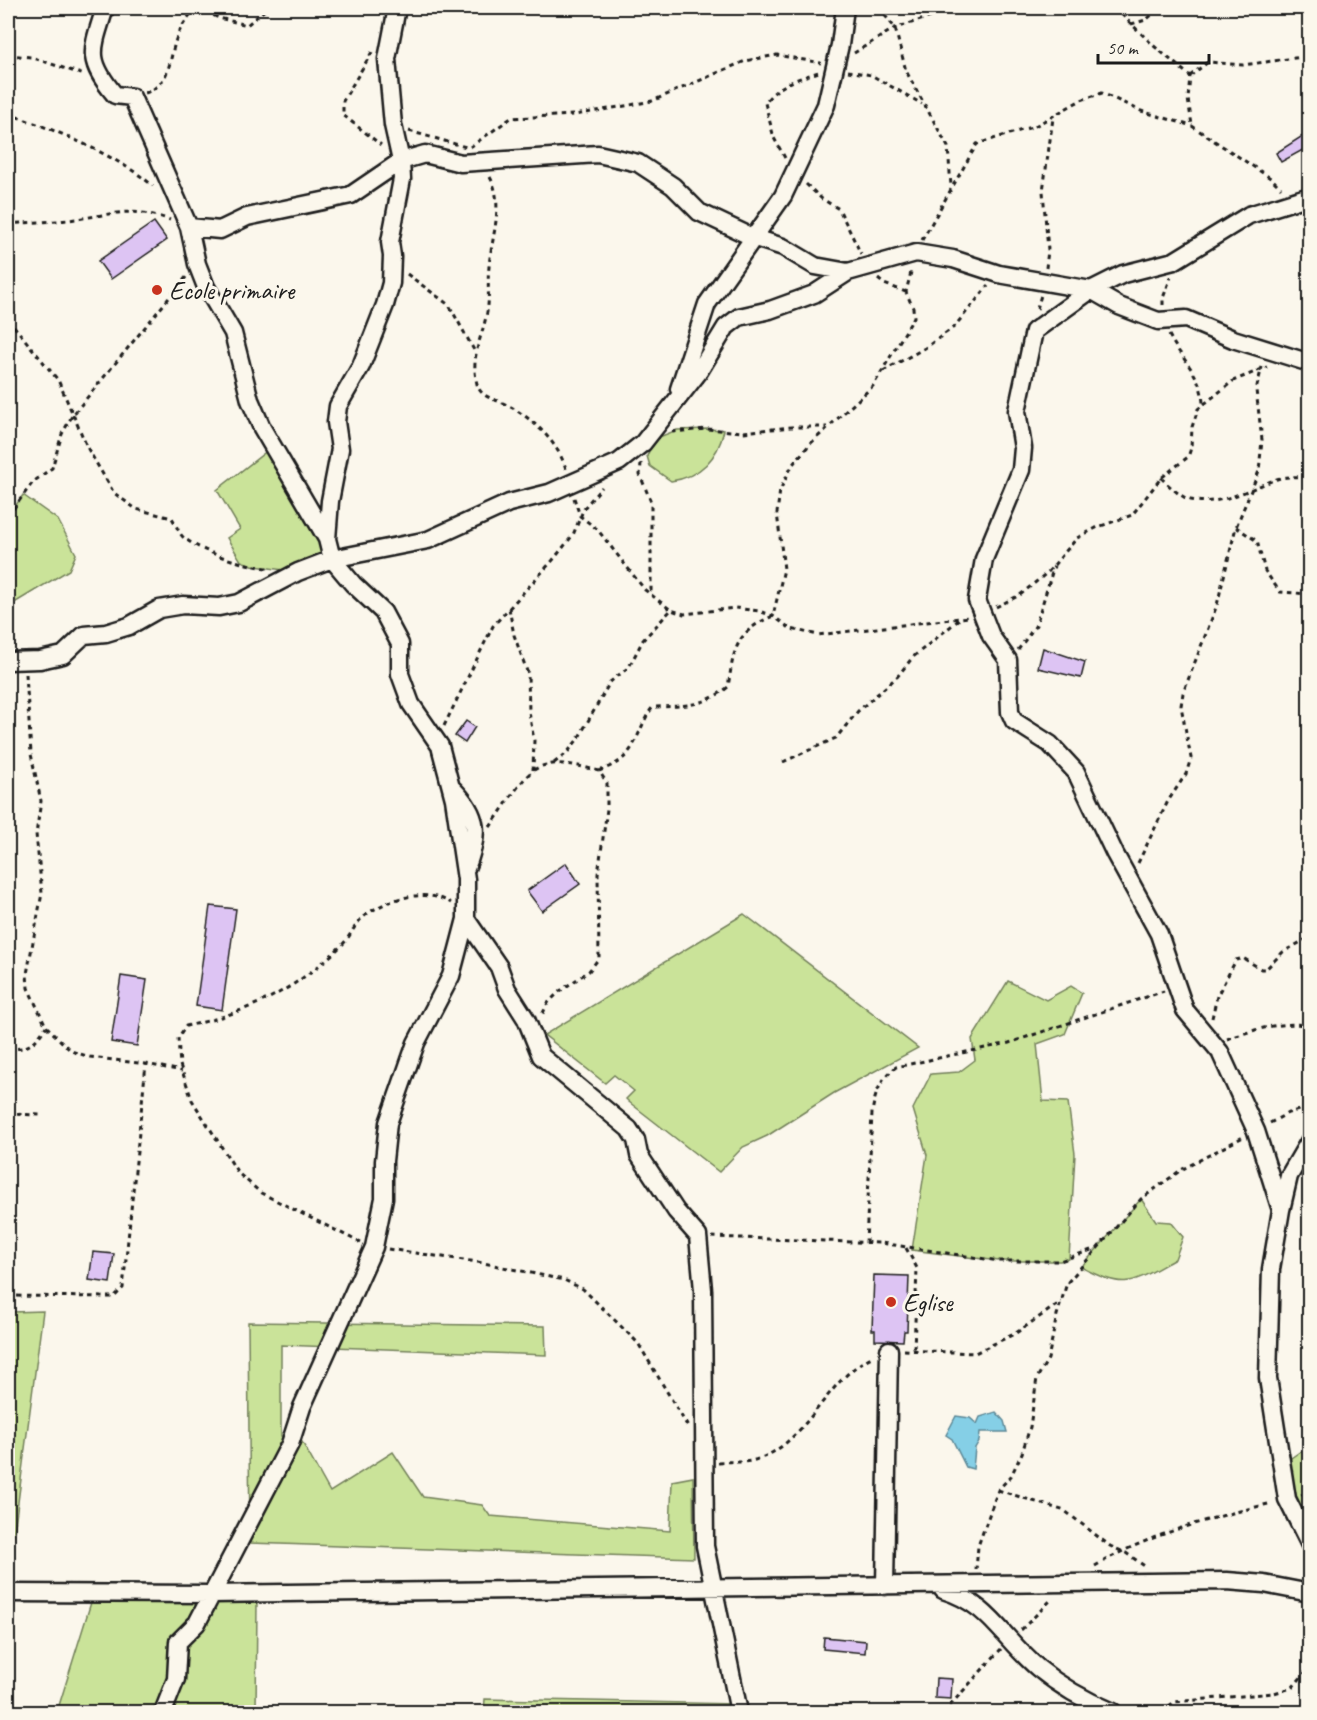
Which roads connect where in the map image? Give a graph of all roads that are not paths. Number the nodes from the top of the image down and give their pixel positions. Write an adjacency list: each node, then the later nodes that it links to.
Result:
1 (105, 8): 6 (street)
2 (397, 8): 4 (street)
3 (845, 8): 7 (street)
4 (401, 161): 6 (street); 7 (street); 12 (street)
5 (1301, 198): 9 (street)
6 (189, 227): 12 (street)
7 (752, 237): 8 (street); 11 (street)
8 (848, 272): 9 (street); 11 (street)
9 (1091, 290): 10 (street); 19 (street)
10 (1302, 361)
11 (674, 401): 13 (street)
12 (327, 539): 13 (street)
13 (332, 559): 14 (street); 15 (street)
14 (8, 661)
15 (448, 783): 16 (street); 16 (street)
16 (465, 872): 17 (street)
17 (466, 919): 23 (street); 27 (street)
18 (1310, 1140): 19 (street)
19 (1281, 1210): 21 (street)
20 (889, 1350): 24 (street)
21 (1310, 1545)
22 (928, 1585): 24 (street); 26 (street); 30 (street)
23 (713, 1586): 24 (street); 27 (street); 29 (street)
24 (885, 1586)
25 (8, 1593): 27 (street)
26 (1310, 1593)
27 (212, 1594): 28 (street)
28 (163, 1713)
29 (739, 1713)
30 (1113, 1713)

